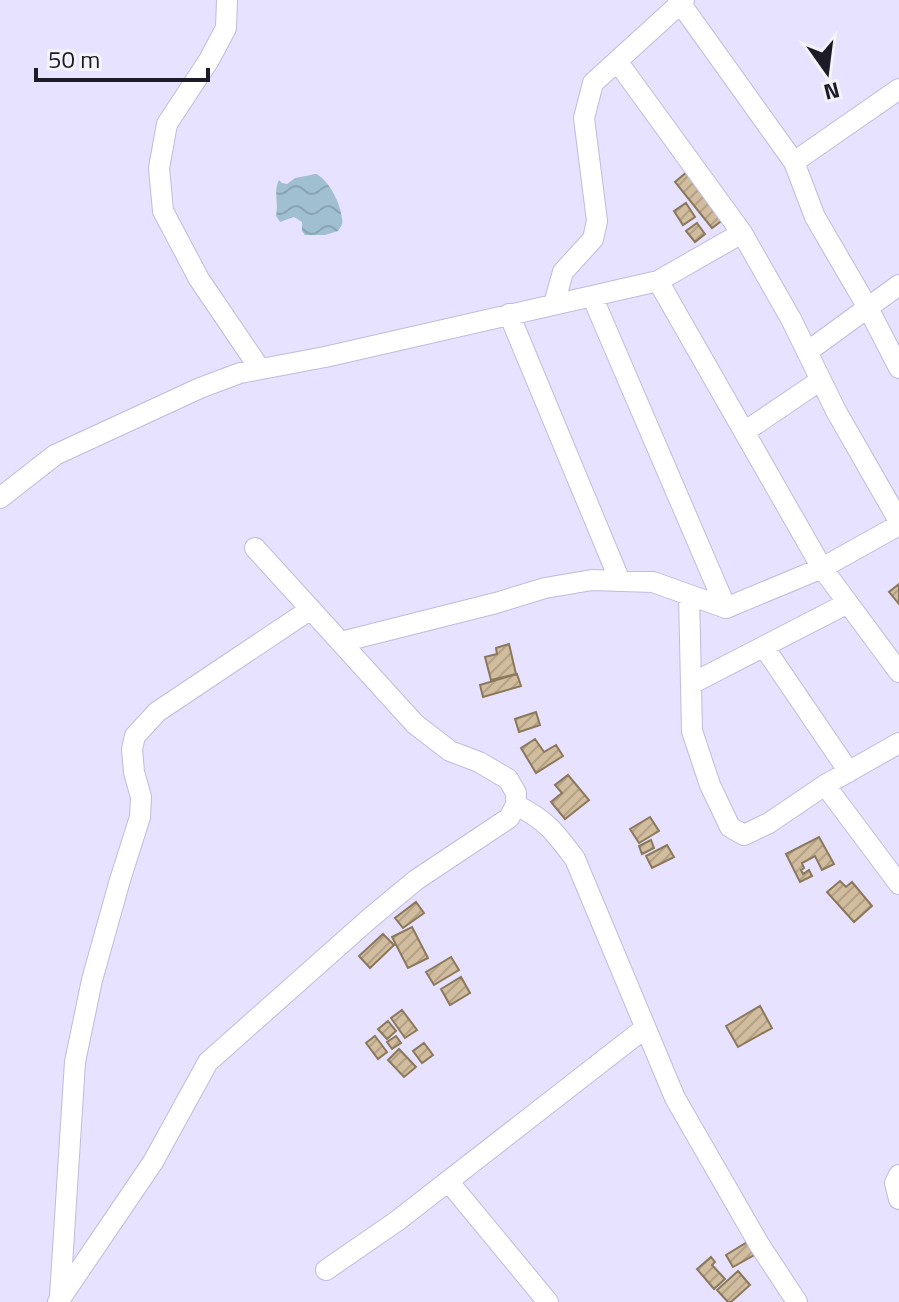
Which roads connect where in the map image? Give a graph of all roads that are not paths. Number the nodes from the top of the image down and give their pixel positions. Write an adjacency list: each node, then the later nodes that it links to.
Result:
1 (227, 0): 15 (street)
2 (681, 1): 3 (street); 5 (street)
3 (617, 61): 6 (street); 10 (street)
4 (899, 89): 5 (street)
5 (794, 162): 11 (street)
6 (742, 233): 7 (street); 13 (street)
7 (658, 281): 9 (street); 17 (street)
8 (899, 285): 11 (street)
9 (592, 296): 10 (street); 25 (street)
10 (554, 304): 12 (street)
11 (868, 308): 13 (street); 14 (street)
12 (509, 314): 15 (street); 22 (street)
13 (807, 352): 16 (street)
14 (899, 368)
15 (260, 369): 18 (street)
16 (821, 380): 17 (street); 19 (street)
17 (744, 432): 21 (street)
18 (0, 498)
19 (899, 523): 21 (street)
20 (255, 548): 26 (street)
21 (822, 568): 24 (street); 25 (street)
22 (620, 581): 23 (street); 27 (street)
23 (689, 595): 25 (street); 30 (street)
24 (848, 603): 28 (street); 29 (street)
25 (726, 608)
26 (311, 609): 27 (street); 41 (street)
27 (341, 642): 34 (street)
28 (764, 647): 30 (street); 32 (street)
29 (899, 672)
30 (691, 684): 33 (street)
31 (899, 743): 32 (street)
32 (849, 772): 33 (street)
33 (825, 785): 35 (street)
34 (516, 805): 36 (street); 41 (street)
35 (899, 884)
36 (645, 1028): 38 (street); 43 (street)
37 (899, 1175): 39 (street)
38 (448, 1181): 40 (street); 42 (street)
39 (899, 1199)
40 (326, 1270)
41 (59, 1300)
42 (548, 1302)
43 (797, 1302)

